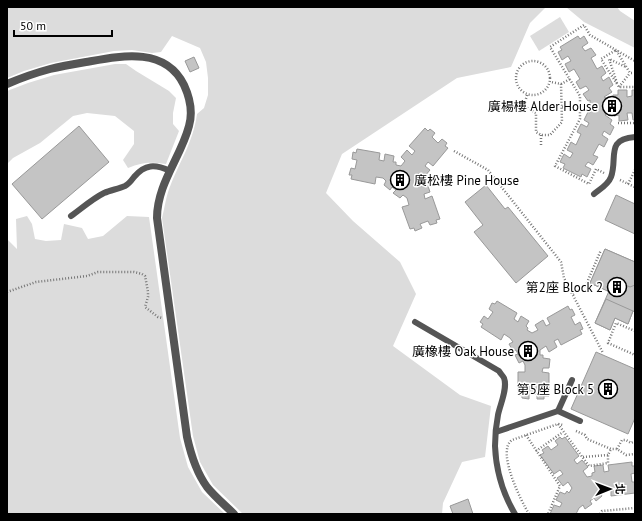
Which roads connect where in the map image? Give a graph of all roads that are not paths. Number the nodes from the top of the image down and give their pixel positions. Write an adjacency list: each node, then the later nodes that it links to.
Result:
1 (7, 84): 3 (street)
2 (635, 137): 4 (lane)
3 (170, 171): 5 (lane); 11 (street)
4 (594, 194)
5 (71, 216)
6 (415, 322): 10 (lane)
7 (572, 380): 8 (lane)
8 (558, 411): 9 (lane); 10 (lane)
9 (580, 421)
10 (496, 432): 12 (lane)
11 (234, 514)
12 (515, 514)

